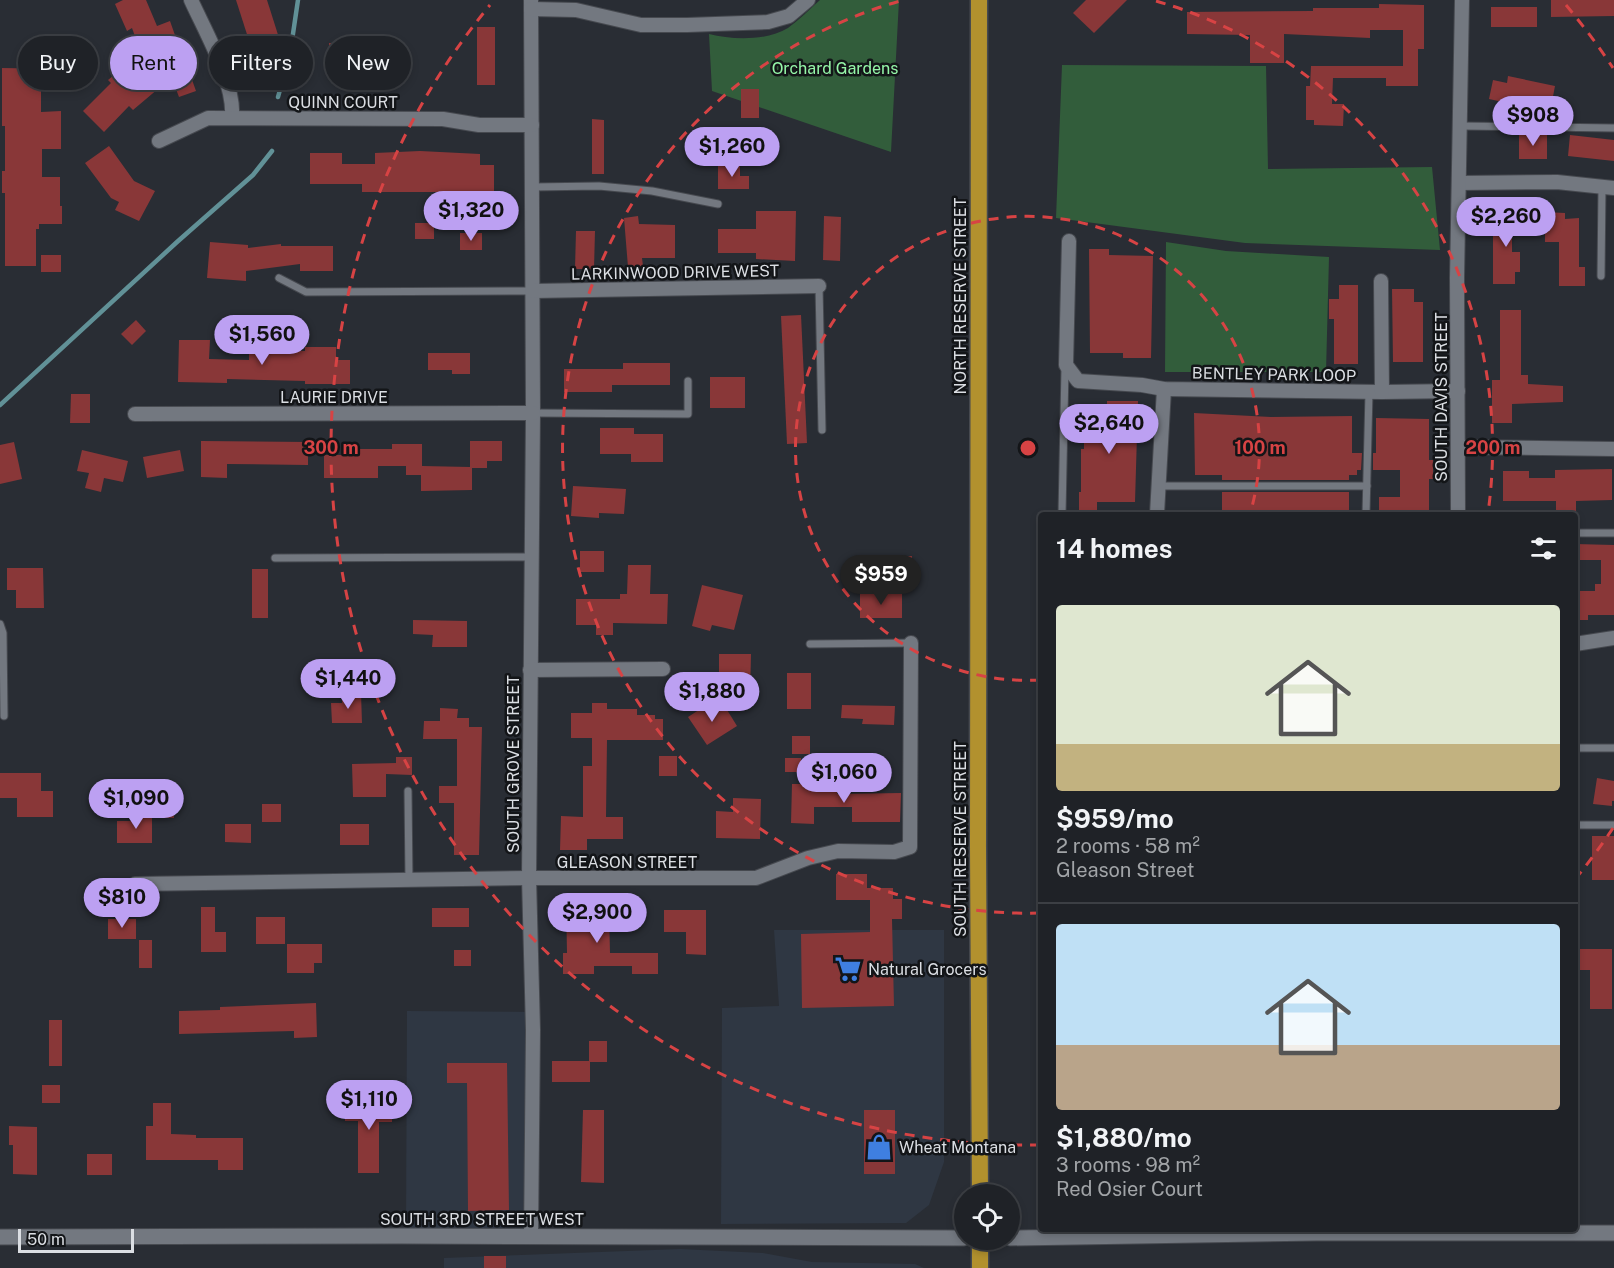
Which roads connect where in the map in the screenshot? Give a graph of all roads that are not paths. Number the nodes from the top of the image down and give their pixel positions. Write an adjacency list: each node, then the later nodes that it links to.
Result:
1 (191, 0): 6 (street)
2 (808, 0): 5 (street)
3 (979, 0): 41 (highway, NORTH RESERVE STREET)
4 (1462, 0): 8 (street, SOUTH DAVIS STREET)
5 (531, 5): 7 (street, SOUTH GROVE STREET)
6 (232, 118): 7 (street, QUINN COURT); 10 (street, QUINN COURT)
7 (532, 125): 12 (street, SOUTH GROVE STREET)
8 (1461, 126): 9 (lane); 11 (street, SOUTH DAVIS STREET)
9 (1614, 128)
10 (159, 141)
11 (1459, 183): 13 (street); 24 (street, SOUTH DAVIS STREET)
12 (533, 187): 14 (lane); 20 (street, SOUTH GROVE STREET)
13 (1608, 187): 16 (lane)
14 (718, 204)
15 (1069, 241): 21 (street)
16 (1601, 276)
17 (279, 279): 20 (lane)
18 (1381, 281): 25 (street)
19 (819, 286): 20 (street, LARKINWOOD DRIVE WEST); 28 (lane)
20 (532, 291): 26 (street, SOUTH GROVE STREET)
21 (1066, 365): 23 (street, BENTLEY PARK LOOP); 33 (lane)
22 (687, 381): 26 (lane)
23 (1164, 389): 25 (street, BENTLEY PARK LOOP); 31 (street)
24 (1458, 391): 25 (street, BENTLEY PARK LOOP); 29 (street, SOUTH DAVIS STREET)
25 (1376, 392): 32 (lane)
26 (533, 413): 27 (street, LAURIE DRIVE); 39 (street, SOUTH GROVE STREET)
27 (135, 414)
28 (822, 430)
29 (1458, 447): 30 (street); 36 (street, SOUTH DAVIS STREET)
30 (1614, 449)
31 (1159, 486): 32 (lane); 34 (street)
32 (1367, 486): 35 (lane)
33 (1062, 512)
34 (1157, 512)
35 (1366, 512)
36 (1458, 512)
37 (1578, 533): 38 (lane)
38 (1614, 533)
39 (533, 557): 40 (lane); 48 (street, SOUTH GROVE STREET)
40 (275, 558)
41 (978, 593): 58 (highway, SOUTH RESERVE STREET)
42 (0, 624): 49 (lane)
43 (1614, 638): 46 (street)
44 (911, 643): 45 (lane); 55 (street, GLEASON STREET)
45 (810, 644)
46 (1578, 644)
47 (663, 669): 48 (street)
48 (530, 670): 55 (street, SOUTH GROVE STREET)
49 (4, 716)
50 (1578, 748): 51 (lane)
51 (1614, 748)
52 (408, 791): 56 (lane)
53 (1578, 825): 54 (lane)
54 (1614, 825)
55 (529, 879): 56 (street, GLEASON STREET); 63 (street, SOUTH GROVE STREET)
56 (409, 880): 57 (street, GLEASON STREET)
57 (135, 884)
58 (980, 1184)
59 (1259, 1232): 65 (street)
60 (1578, 1232): 61 (street)
61 (1614, 1233)
62 (0, 1237): 63 (street, SOUTH 3RD STREET WEST)
63 (531, 1237): 64 (street, SOUTH 3RD STREET WEST)
64 (954, 1238)
65 (1020, 1238)
66 (980, 1250): 67 (highway)
67 (980, 1268)

